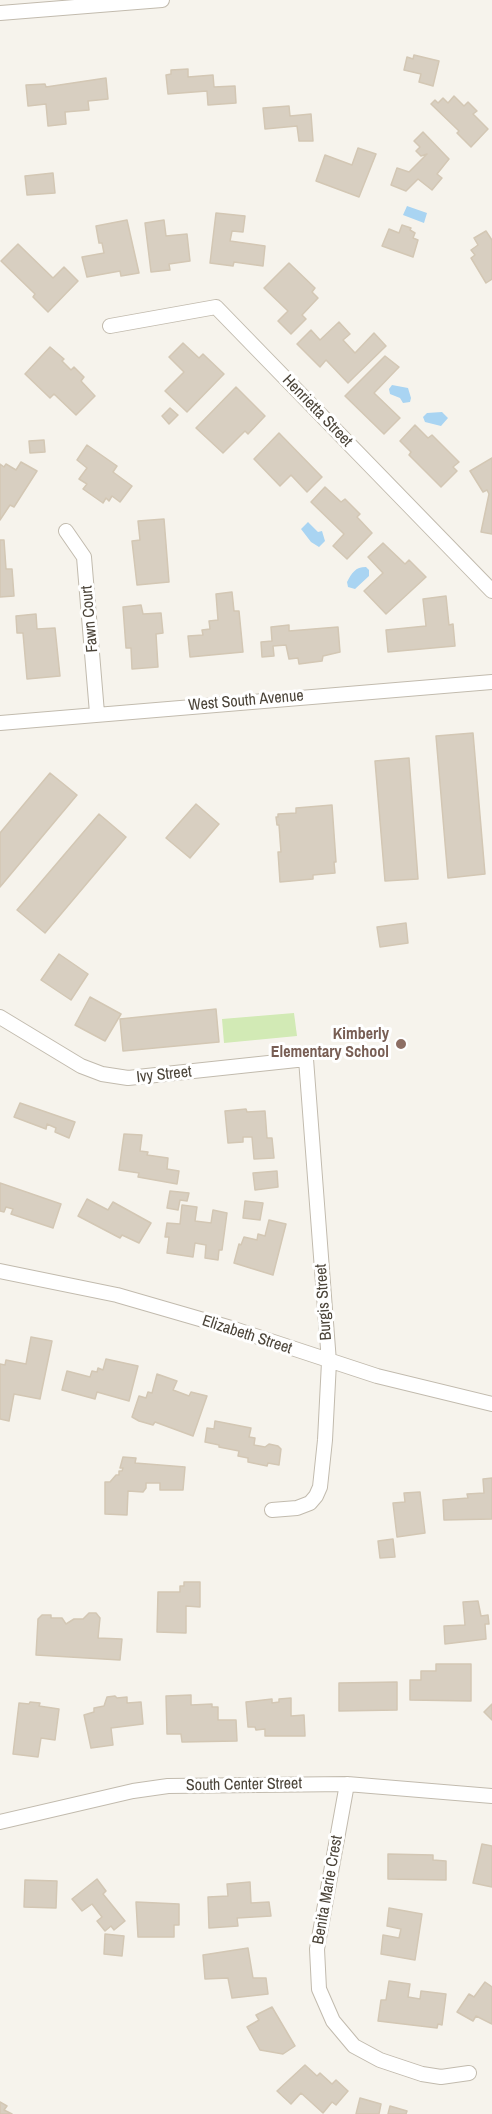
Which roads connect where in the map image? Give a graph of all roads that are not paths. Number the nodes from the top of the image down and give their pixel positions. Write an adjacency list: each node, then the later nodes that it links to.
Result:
1 (162, 0): 2 (street)
2 (0, 13)
3 (110, 326): 5 (street, Henrietta Street)
4 (66, 531): 7 (street, Fawn Court)
5 (492, 591)
6 (492, 682): 7 (street, West South Avenue)
7 (97, 713): 8 (street, West South Avenue)
8 (0, 723)
9 (0, 1017): 10 (street, Ivy Street)
10 (306, 1059): 12 (street, Burgis Street)
11 (0, 1271): 12 (street, Elizabeth Street)
12 (329, 1362): 13 (street, Elizabeth Street); 14 (street, Burgis Street)
13 (492, 1404)
14 (272, 1510)
15 (347, 1784): 16 (street, South Center Street); 17 (street, South Center Street); 18 (street, Benita Marie Crest)
16 (492, 1796)
17 (0, 1822)
18 (469, 2073)

